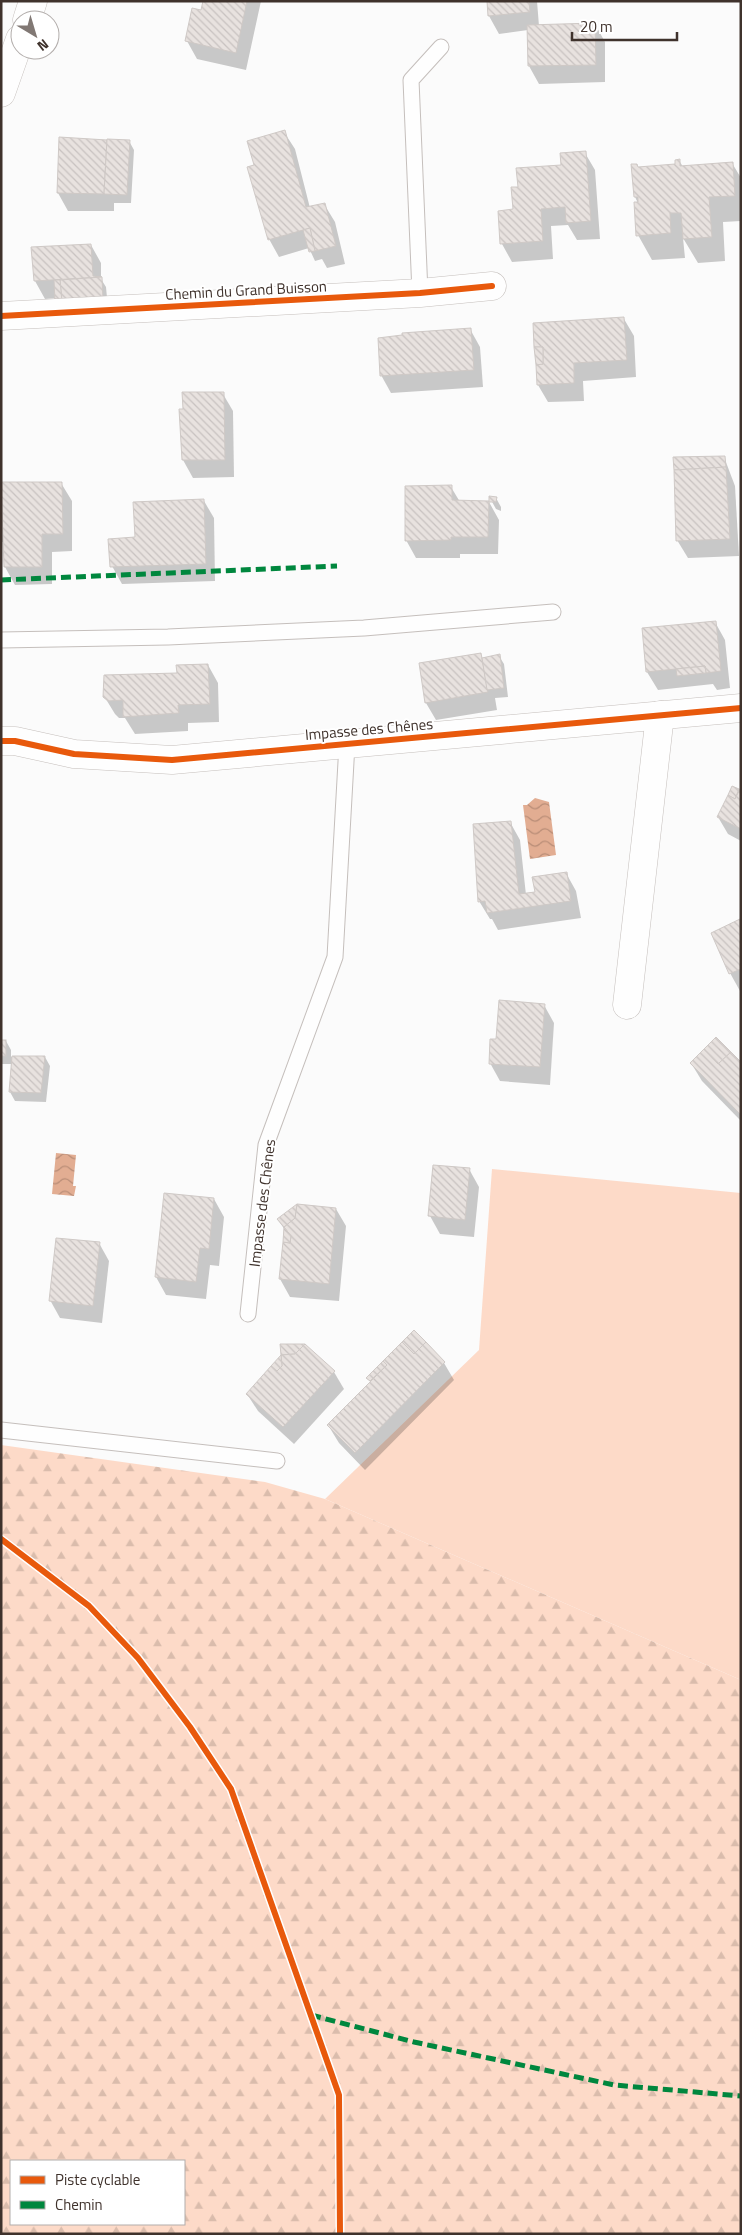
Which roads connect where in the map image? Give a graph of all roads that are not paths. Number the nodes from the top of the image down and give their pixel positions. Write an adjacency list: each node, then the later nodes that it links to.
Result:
1 (442, 46): 5 (lane)
2 (13, 60): 3 (street)
3 (1, 93)
4 (492, 286): 5 (street, Chemin du Grand Buisson)
5 (420, 293): 6 (street, Chemin du Grand Buisson)
6 (1, 316)
7 (553, 612): 8 (lane)
8 (1, 640)
9 (741, 708): 10 (street, Impasse des Chênes)
10 (660, 715): 12 (street, Impasse des Chênes); 13 (street)
11 (1, 741): 12 (street, Impasse des Chênes)
12 (347, 744): 14 (lane, Impasse des Chênes)
13 (627, 1005)
14 (248, 1314)
15 (1, 1430): 16 (lane)
16 (277, 1461)

